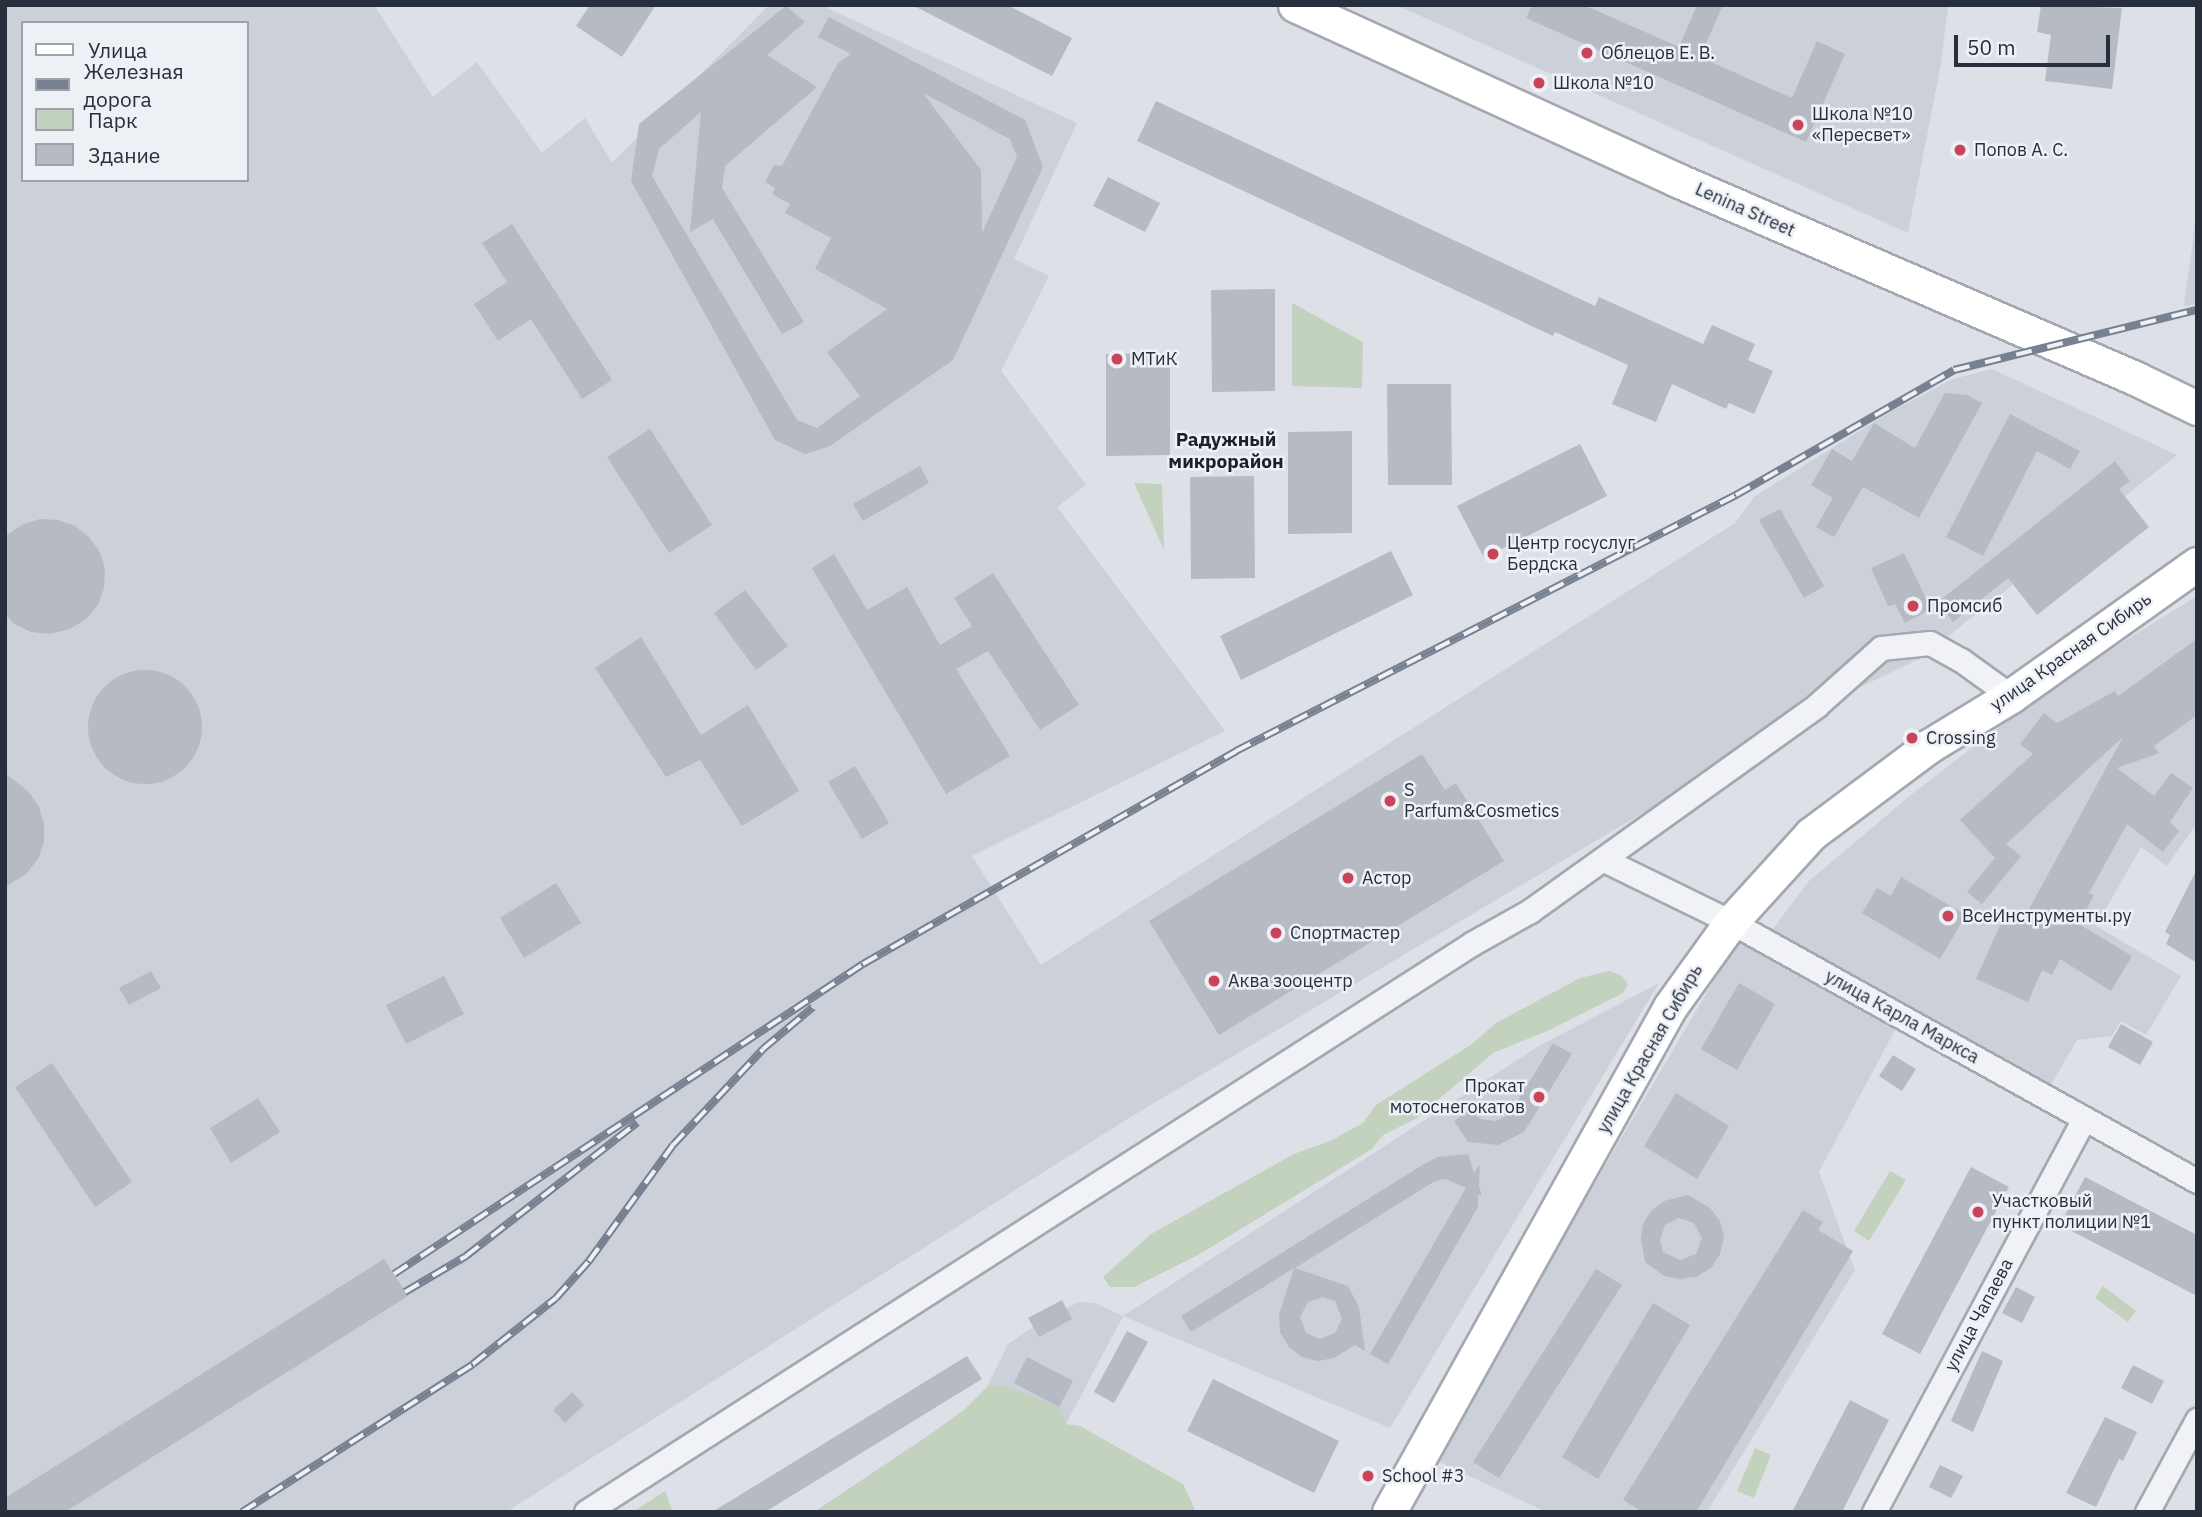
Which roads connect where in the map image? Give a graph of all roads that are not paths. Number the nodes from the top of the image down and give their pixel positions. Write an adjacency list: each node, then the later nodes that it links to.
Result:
1 (1295, 5): 2 (main road, Lenina Street)
2 (2197, 408)
3 (2197, 564): 4 (main road, улица Красная Сибирь)
4 (2011, 696): 5 (street); 6 (main road, улица Красная Сибирь)
5 (1604, 860): 6 (street, улица Карла Маркса); 10 (street)
6 (1731, 922): 7 (street, улица Карла Маркса); 11 (main road, улица Красная Сибирь)
7 (2084, 1118): 8 (street, улица Карла Маркса); 12 (street, улица Чапаева)
8 (2197, 1181)
9 (2197, 1420): 13 (street)
10 (586, 1512)
11 (1389, 1512)
12 (1874, 1512)
13 (2147, 1512)

